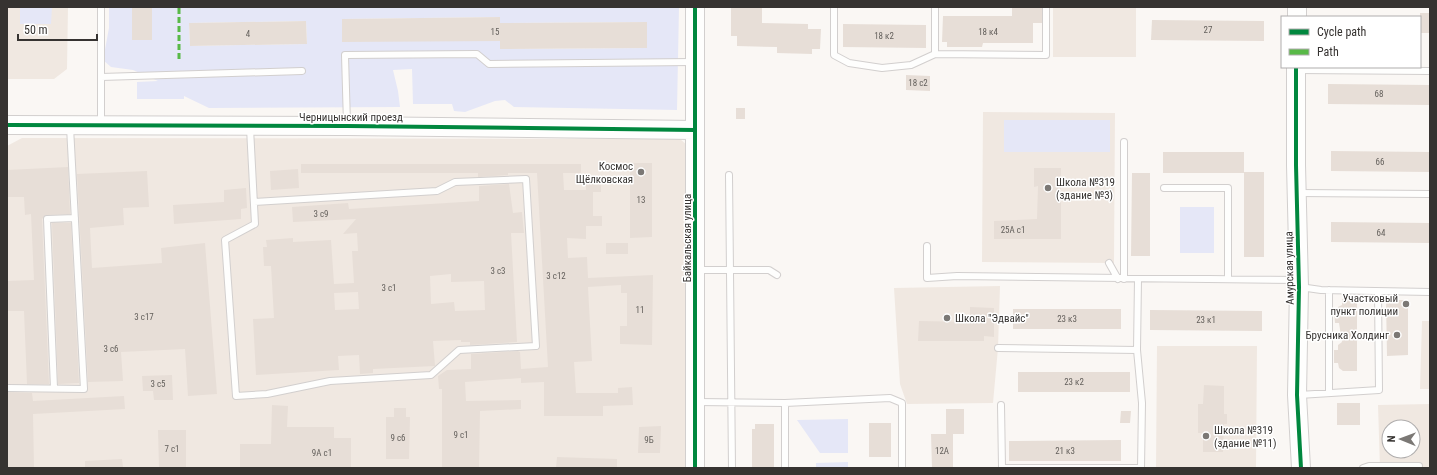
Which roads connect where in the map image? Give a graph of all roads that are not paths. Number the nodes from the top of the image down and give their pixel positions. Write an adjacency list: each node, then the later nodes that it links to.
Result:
1 (101, 7): 11 (lane)
2 (695, 7): 7 (street, Байкальская улица)
3 (834, 7): 6 (lane)
4 (935, 7): 6 (lane)
5 (1046, 7): 6 (lane)
6 (935, 54)
7 (695, 62): 16 (lane); 17 (street, Байкальская улица)
8 (1296, 68): 10 (lane); 21 (street, Амурская улица)
9 (302, 71): 11 (lane)
10 (1430, 71)
11 (101, 77): 14 (lane)
12 (7, 125): 13 (street, Черницынский проезд)
13 (70, 125): 14 (street, Черницынский проезд); 24 (lane)
14 (101, 125): 15 (street, Черницынский проезд)
15 (250, 126): 16 (street, Черницынский проезд); 23 (lane)
16 (347, 126): 17 (street, Черницынский проезд)
17 (695, 130): 27 (street, Байкальская улица)
18 (1124, 142): 31 (lane)
19 (729, 175): 28 (lane)
20 (1164, 188): 30 (lane)
21 (1296, 193): 22 (lane); 33 (street, Амурская улица)
22 (1430, 194)
23 (254, 202): 23 (lane)
24 (75, 218): 40 (lane); 40 (lane)
25 (927, 246): 31 (lane)
26 (1109, 263): 31 (lane)
27 (696, 270): 28 (lane); 43 (street, Байкальская улица)
28 (730, 270): 29 (lane); 44 (lane)
29 (777, 275)
30 (1228, 278): 32 (lane); 33 (lane)
31 (1121, 279): 32 (lane)
32 (1138, 279): 38 (lane)
33 (1299, 283): 34 (lane); 42 (street, Амурская улица)
34 (1329, 290): 35 (lane); 41 (lane)
35 (1378, 292): 36 (lane); 41 (lane)
36 (1430, 292)
37 (998, 348): 38 (lane)
38 (1136, 350): 53 (lane)
39 (7, 388): 40 (lane)
40 (54, 388)
41 (1329, 393): 42 (lane)
42 (1297, 395): 54 (street, Амурская улица)
43 (695, 402): 44 (lane); 49 (street, Байкальская улица)
44 (731, 403): 45 (lane); 50 (lane)
45 (785, 403): 51 (lane); 52 (lane)
46 (1001, 405): 48 (lane)
47 (1419, 466): 55 (lane)
48 (1002, 467): 53 (lane)
49 (695, 468)
50 (732, 468)
51 (785, 468)
52 (902, 468)
53 (1141, 468)
54 (1301, 468)
55 (1363, 468)

